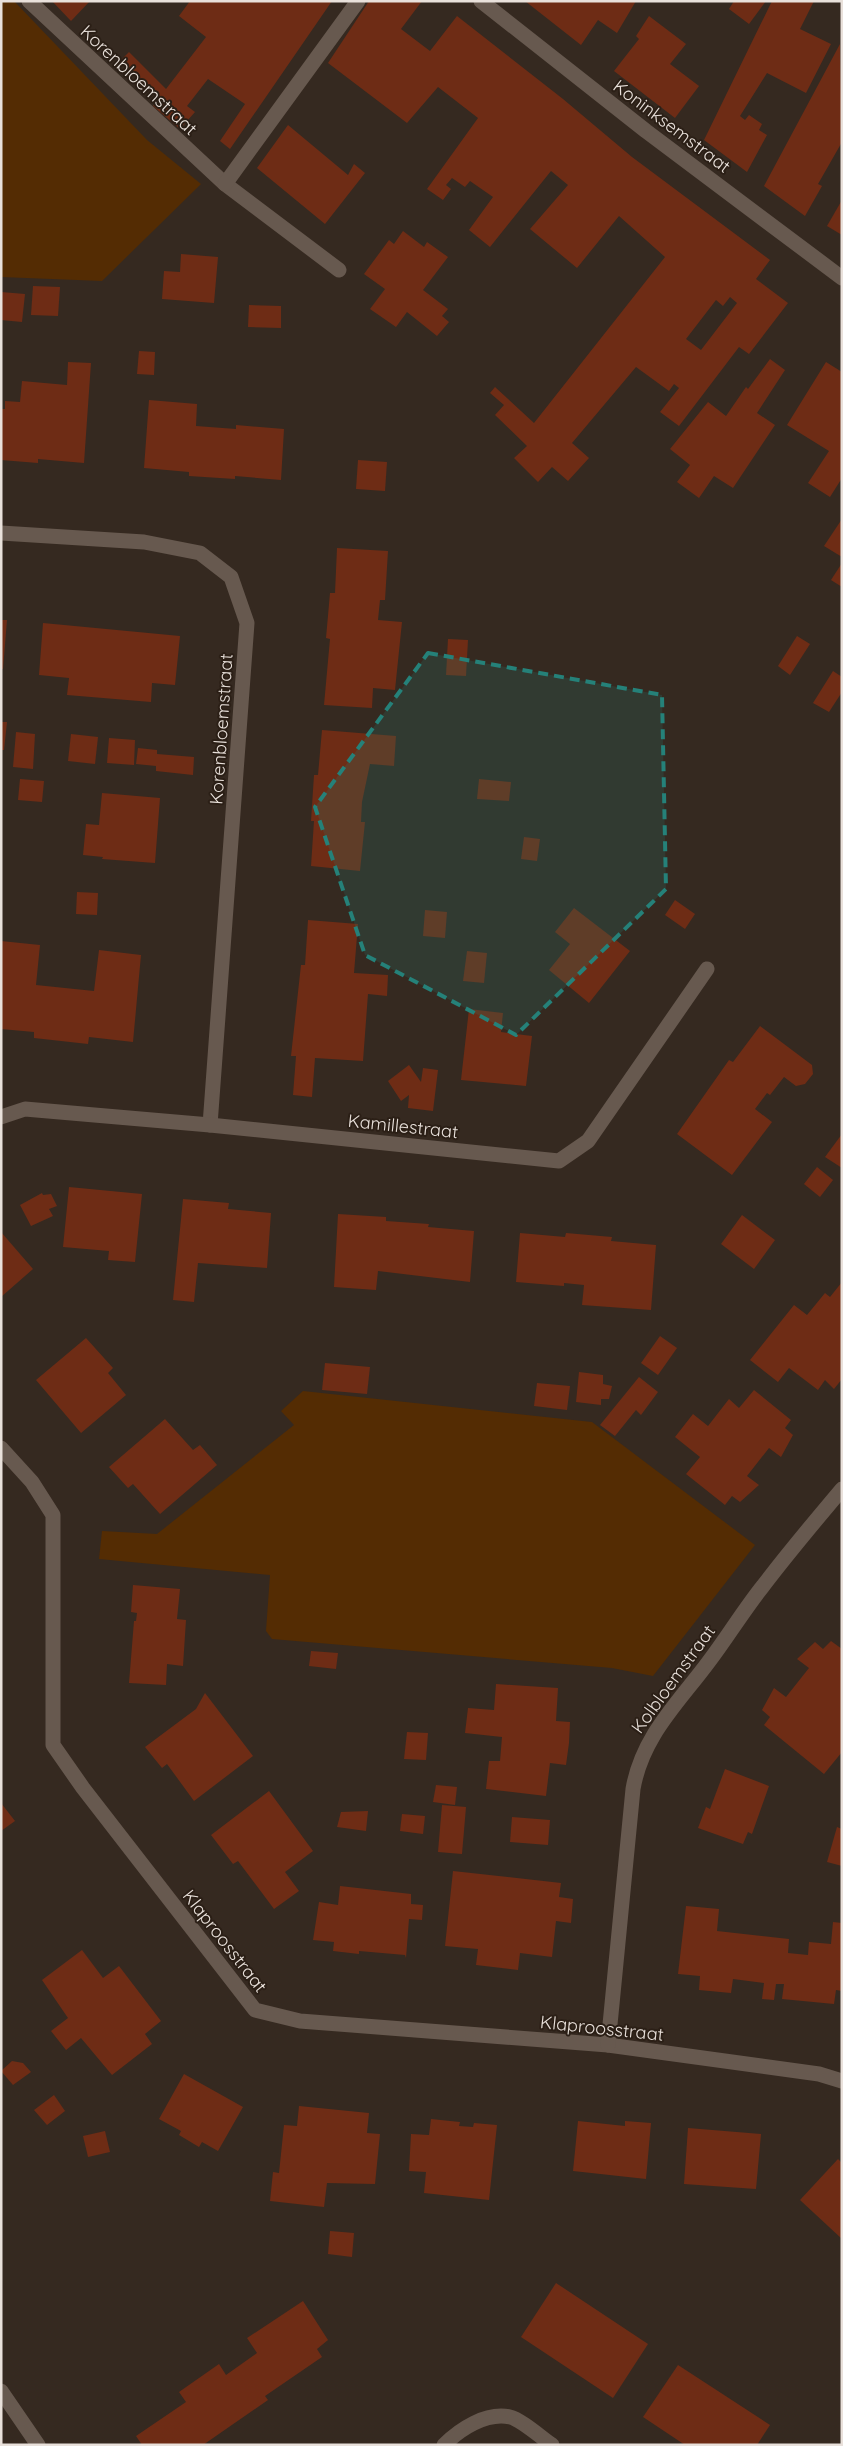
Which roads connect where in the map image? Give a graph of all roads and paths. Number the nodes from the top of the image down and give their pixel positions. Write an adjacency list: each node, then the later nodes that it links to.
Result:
1 (29, 1): 4 (street, Korenbloemstraat)
2 (358, 1): 4 (street)
3 (481, 1): 6 (street, Koninksemstraat)
4 (225, 184): 5 (street, Korenbloemstraat)
5 (339, 270)
6 (842, 278)
7 (1, 533): 10 (street, Korenbloemstraat)
8 (707, 969): 10 (street, Kamillestraat)
9 (1, 1117): 10 (street, Kamillestraat)
10 (210, 1125)
11 (1, 1448): 13 (street, Klaproosstraat)
12 (842, 1489): 13 (street, Kolbloemstraat)
13 (608, 2045): 14 (street, Klaproosstraat)
14 (842, 2081)
15 (1, 2390): 16 (street)
16 (38, 2445)
17 (444, 2445): 18 (street)
18 (552, 2445)

